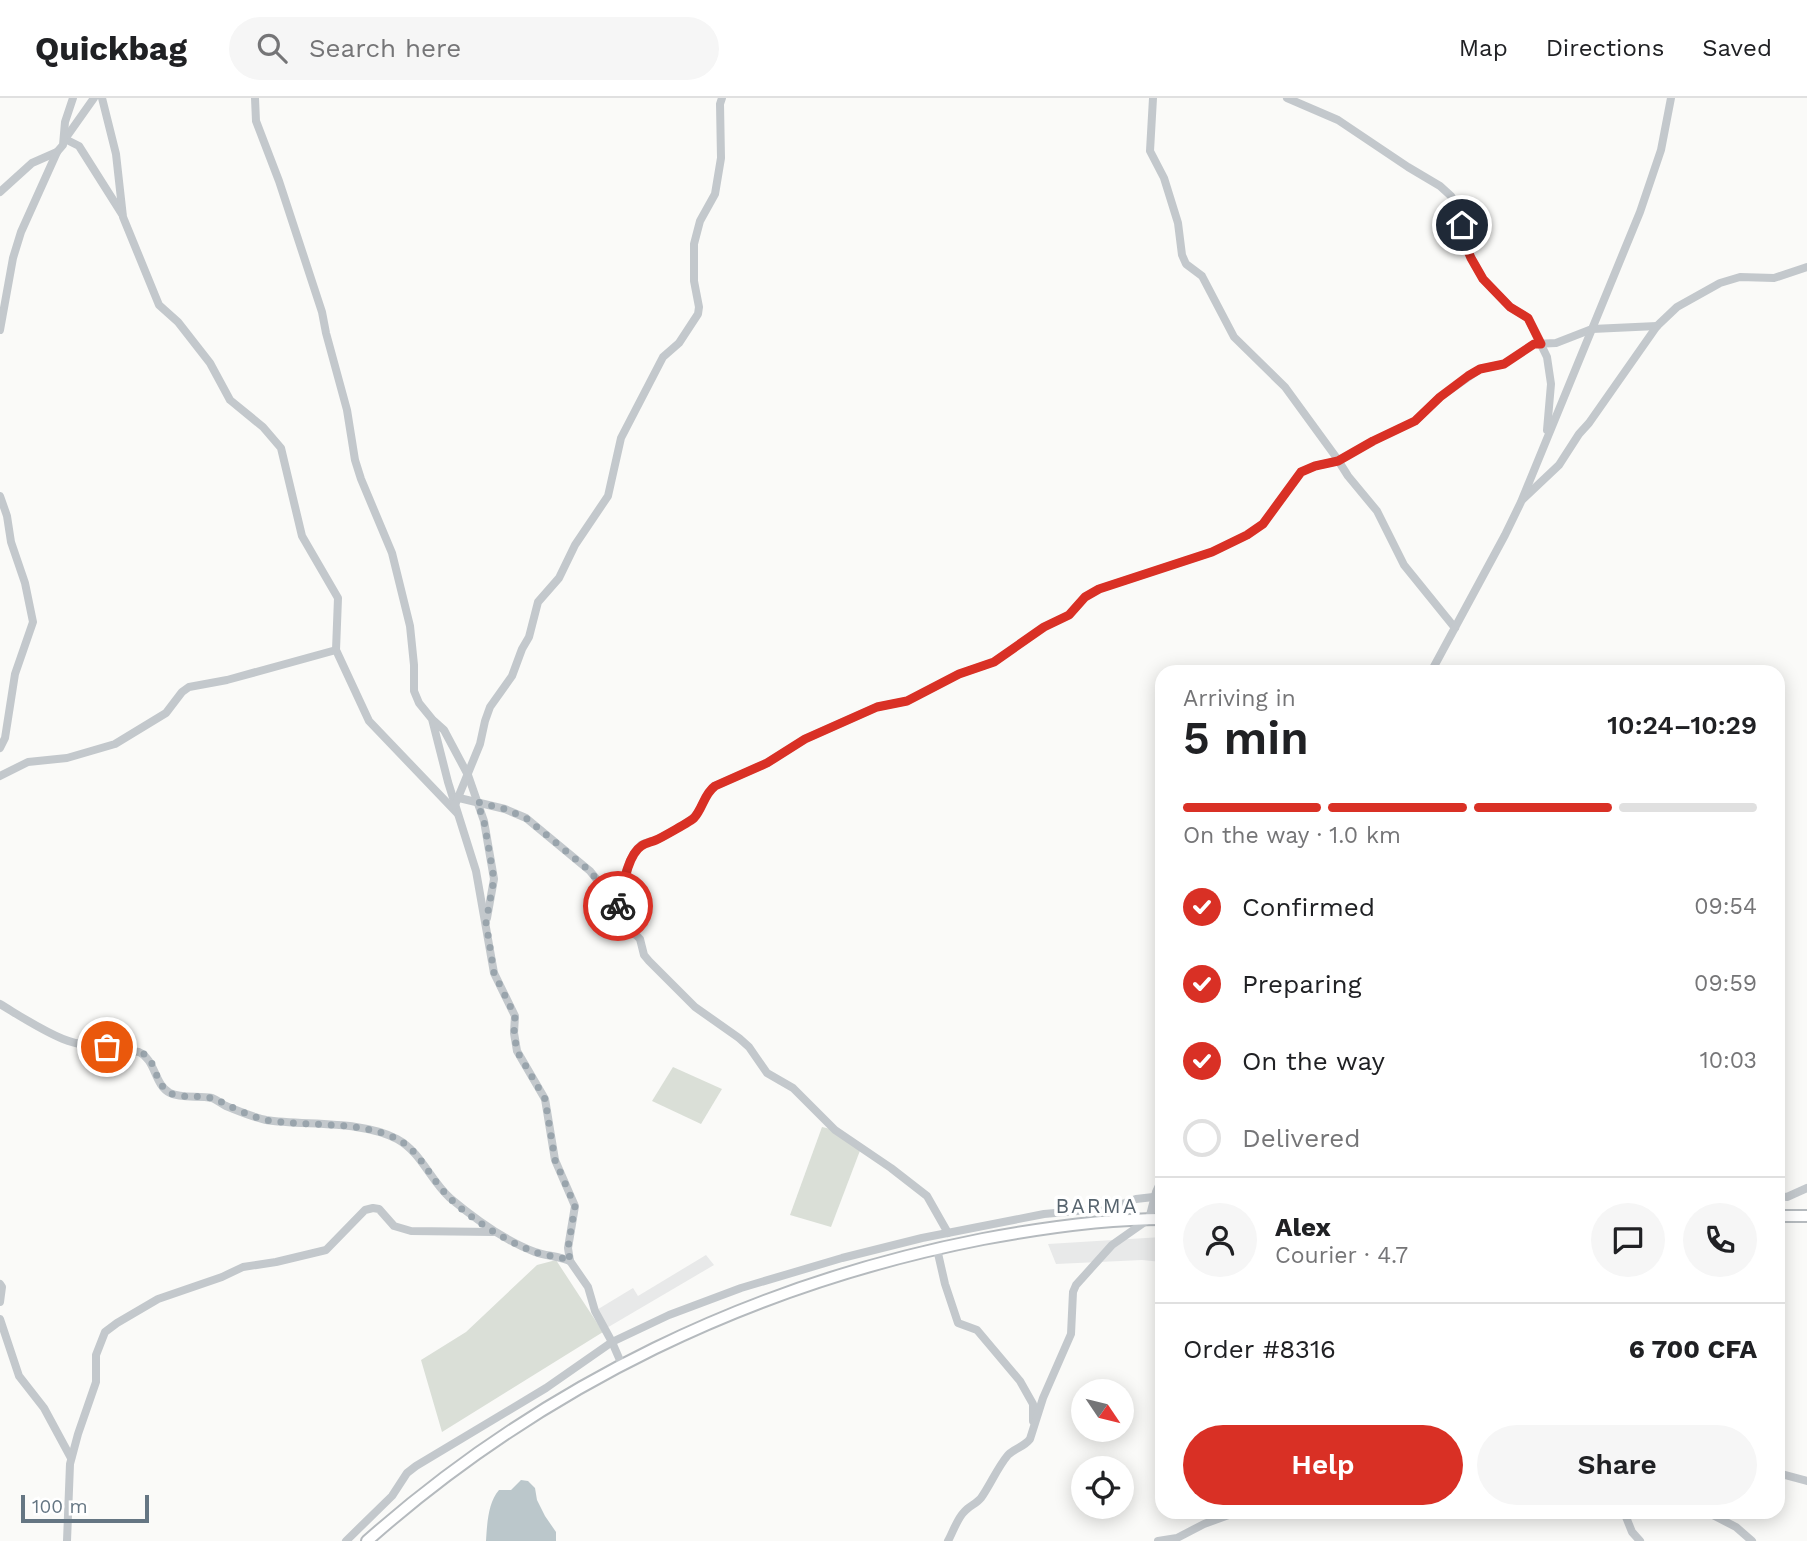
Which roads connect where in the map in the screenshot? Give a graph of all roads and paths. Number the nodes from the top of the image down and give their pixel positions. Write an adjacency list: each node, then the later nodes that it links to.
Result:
1 (73, 98): 9 (street)
2 (94, 98): 9 (street)
3 (102, 98): 12 (street)
4 (255, 98): 25 (street)
5 (722, 98): 27 (street)
6 (1153, 98): 19 (street)
7 (1287, 98): 17 (street)
8 (1671, 98): 15 (street)
9 (65, 139): 10 (street); 12 (street)
10 (57, 152): 11 (street); 16 (street)
11 (0, 192)
12 (124, 216): 23 (street)
13 (1807, 268): 14 (street)
14 (1657, 326): 15 (street); 21 (street)
15 (1592, 329): 17 (street); 18 (street)
16 (0, 330)
17 (1541, 344): 18 (street); 19 (street)
18 (1547, 437): 21 (street)
19 (1338, 461): 22 (street); 33 (street)
20 (0, 496): 26 (street)
21 (1521, 502): 22 (street)
22 (1455, 628): 24 (street)
23 (336, 650): 28 (street); 29 (street)
24 (1435, 665)
25 (432, 719): 27 (street); 30 (street)
26 (0, 748)
27 (468, 775): 30 (street); 31 (street)
28 (0, 776)
29 (439, 794): 30 (street); 32 (street)
30 (456, 800): 31 (street); 32 (street)
31 (477, 802): 33 (street); 34 (street)
32 (459, 816): 34 (street)
33 (613, 916): 45 (street)
34 (486, 922): 47 (street)
35 (0, 1004): 44 (street)
36 (1807, 1188): 38 (street)
37 (1155, 1197): 45 (street)
38 (1785, 1197)
39 (1155, 1205): 42 (street)
40 (1785, 1216): 41 (main road)
41 (1807, 1216)
42 (1149, 1219): 43 (main road); 46 (main road); 53 (street)
43 (1155, 1219)
44 (496, 1233): 47 (street); 54 (street)
45 (948, 1233): 51 (street)
46 (937, 1249): 52 (main road); 53 (street)
47 (570, 1261): 51 (street)
48 (0, 1284): 49 (street)
49 (0, 1303)
50 (0, 1319): 54 (street)
51 (612, 1342): 52 (street); 61 (street)
52 (622, 1365): 62 (main road)
53 (1034, 1428): 63 (street)
54 (71, 1459): 60 (street)
55 (1785, 1475): 56 (street)
56 (1807, 1481)
57 (1218, 1519): 64 (street)
58 (1627, 1519): 65 (street)
59 (1721, 1519): 66 (street)
60 (67, 1541)
61 (345, 1541)
62 (368, 1541)
63 (948, 1541)
64 (1158, 1541)
65 (1640, 1541)
66 (1752, 1541)

